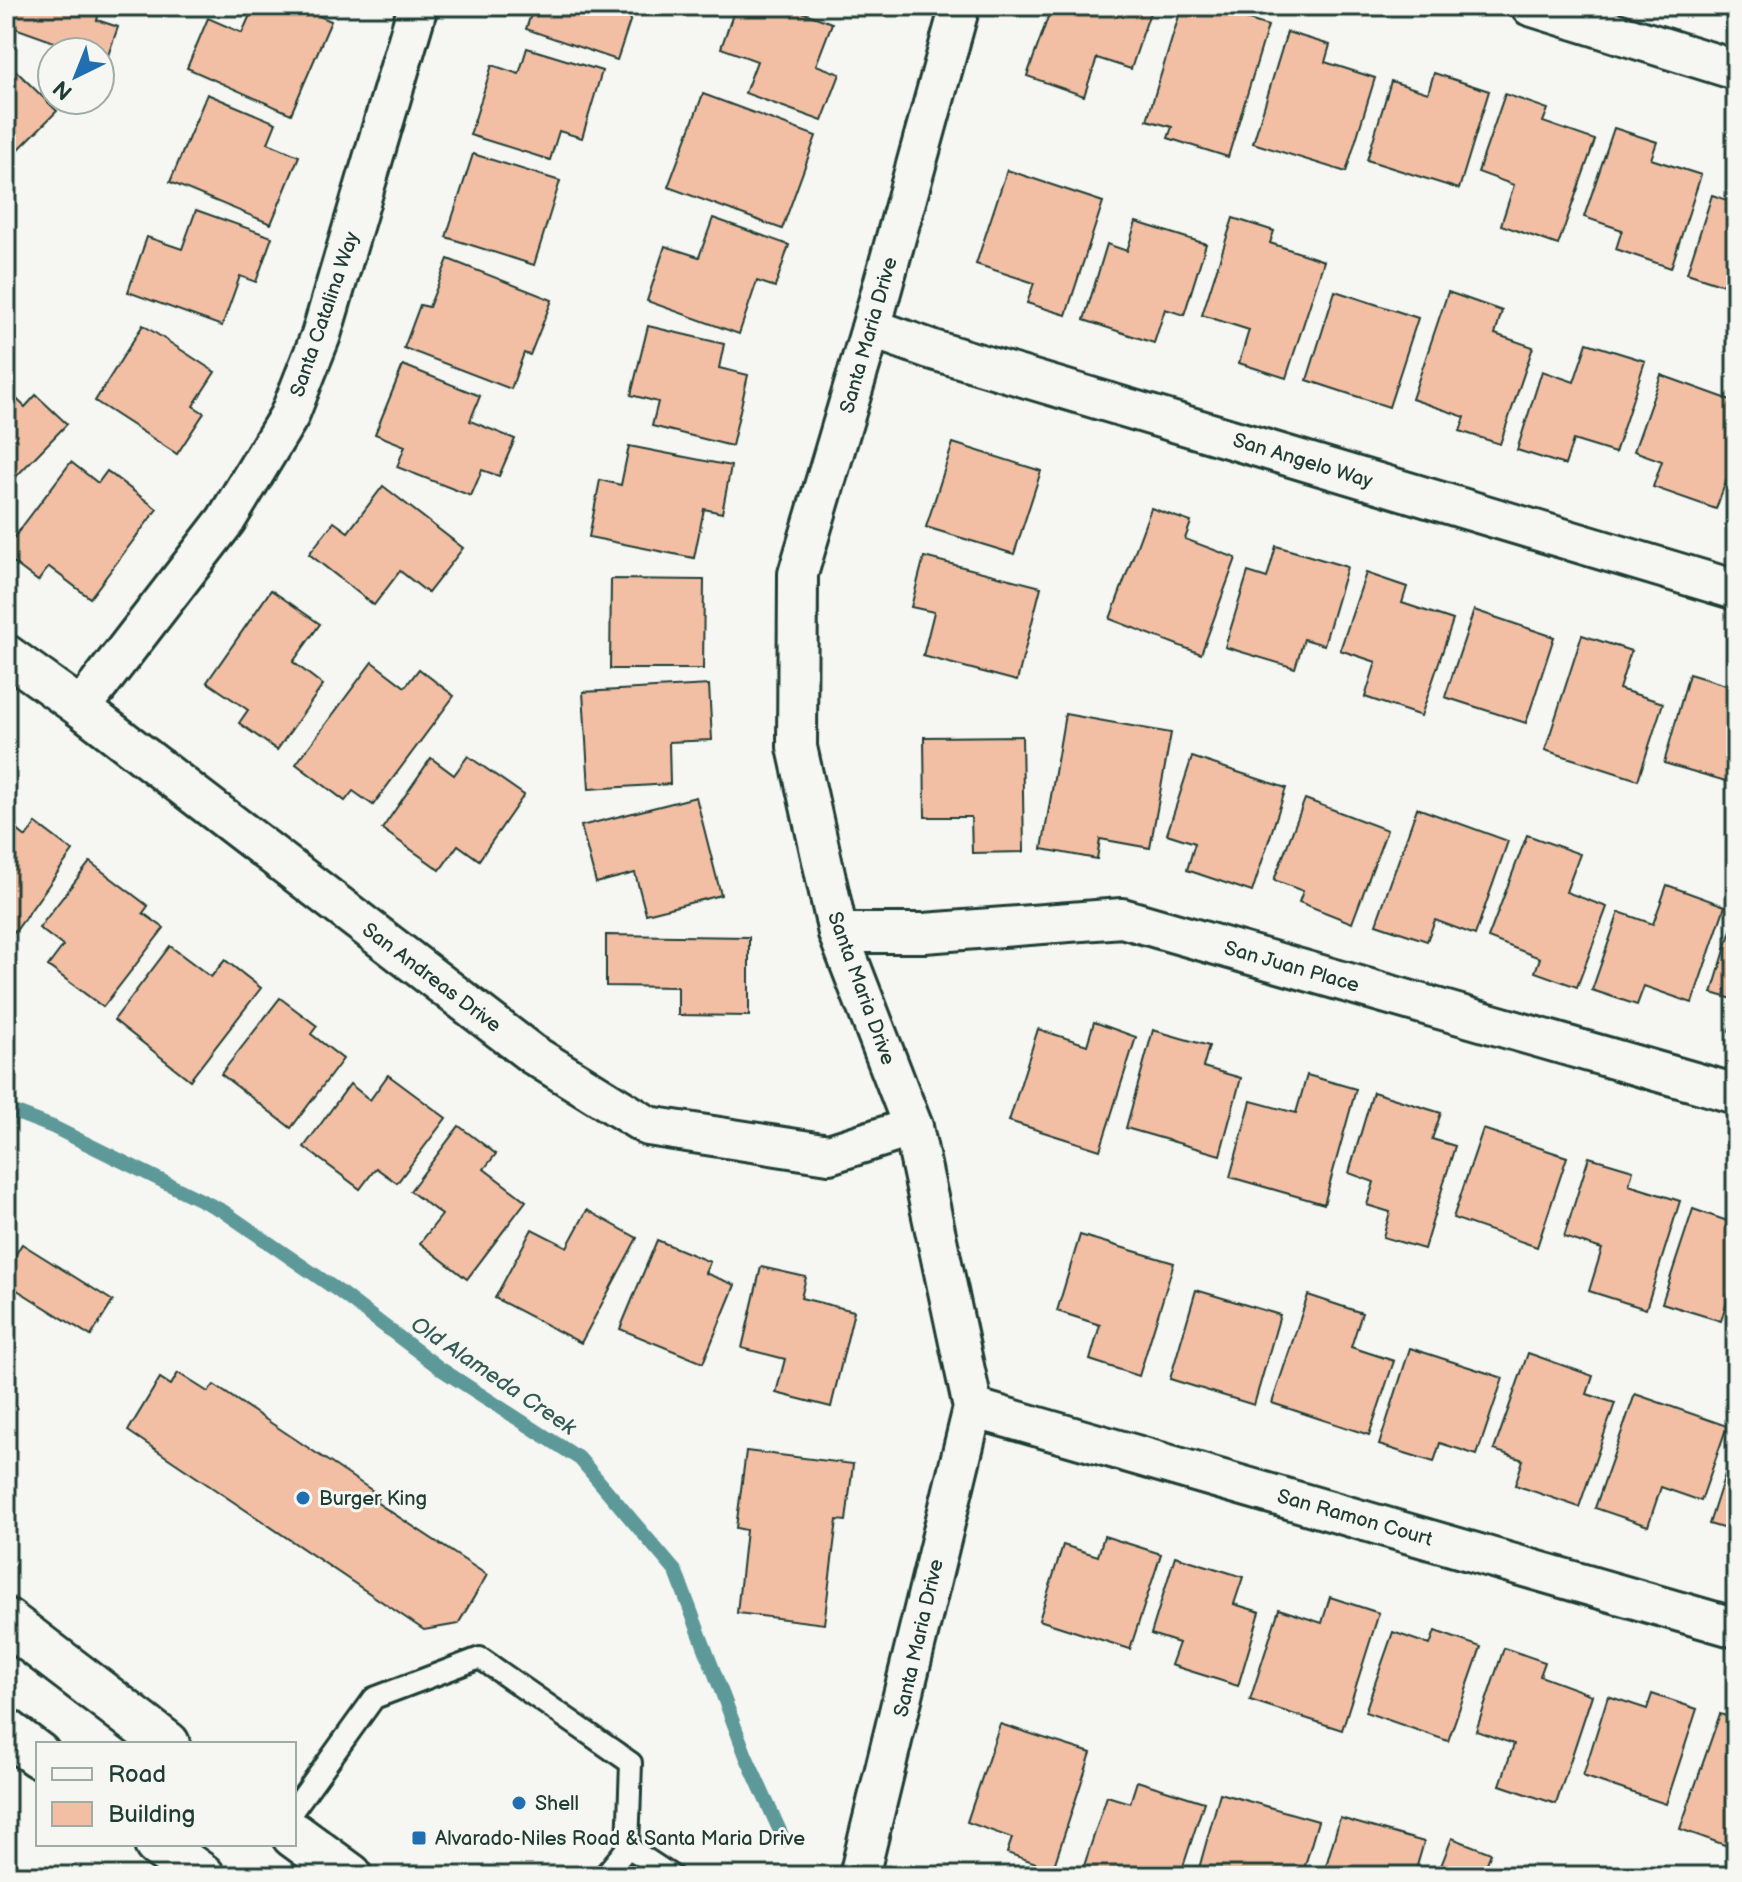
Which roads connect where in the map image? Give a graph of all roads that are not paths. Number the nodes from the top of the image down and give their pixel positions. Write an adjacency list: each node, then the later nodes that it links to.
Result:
1 (418, 6): 8 (street, Santa Catalina Way)
2 (960, 6): 5 (street, Santa Maria Drive)
3 (1530, 6): 4 (street)
4 (1736, 70)
5 (871, 328): 6 (street, San Angelo Way); 9 (street, Santa Maria Drive)
6 (1736, 590)
7 (6, 654): 8 (street, San Andreas Drive)
8 (81, 708): 11 (street, San Andreas Drive)
9 (838, 933): 10 (street, San Juan Place); 11 (street, Santa Maria Drive)
10 (1736, 1094)
11 (913, 1127): 12 (street, Santa Maria Drive)
12 (973, 1408): 14 (street, San Ramon Court); 26 (street, Santa Maria Drive)
13 (6, 1621): 16 (main road)
14 (1736, 1628)
15 (6, 1731): 17 (main road)
16 (164, 1742)
17 (36, 1754)
18 (296, 1806): 21 (lane)
19 (296, 1836): 23 (main road)
20 (160, 1846): 22 (main road)
21 (628, 1847): 24 (lane); 25 (lane)
22 (202, 1876)
23 (350, 1876)
24 (604, 1876)
25 (672, 1876)
26 (859, 1876)

